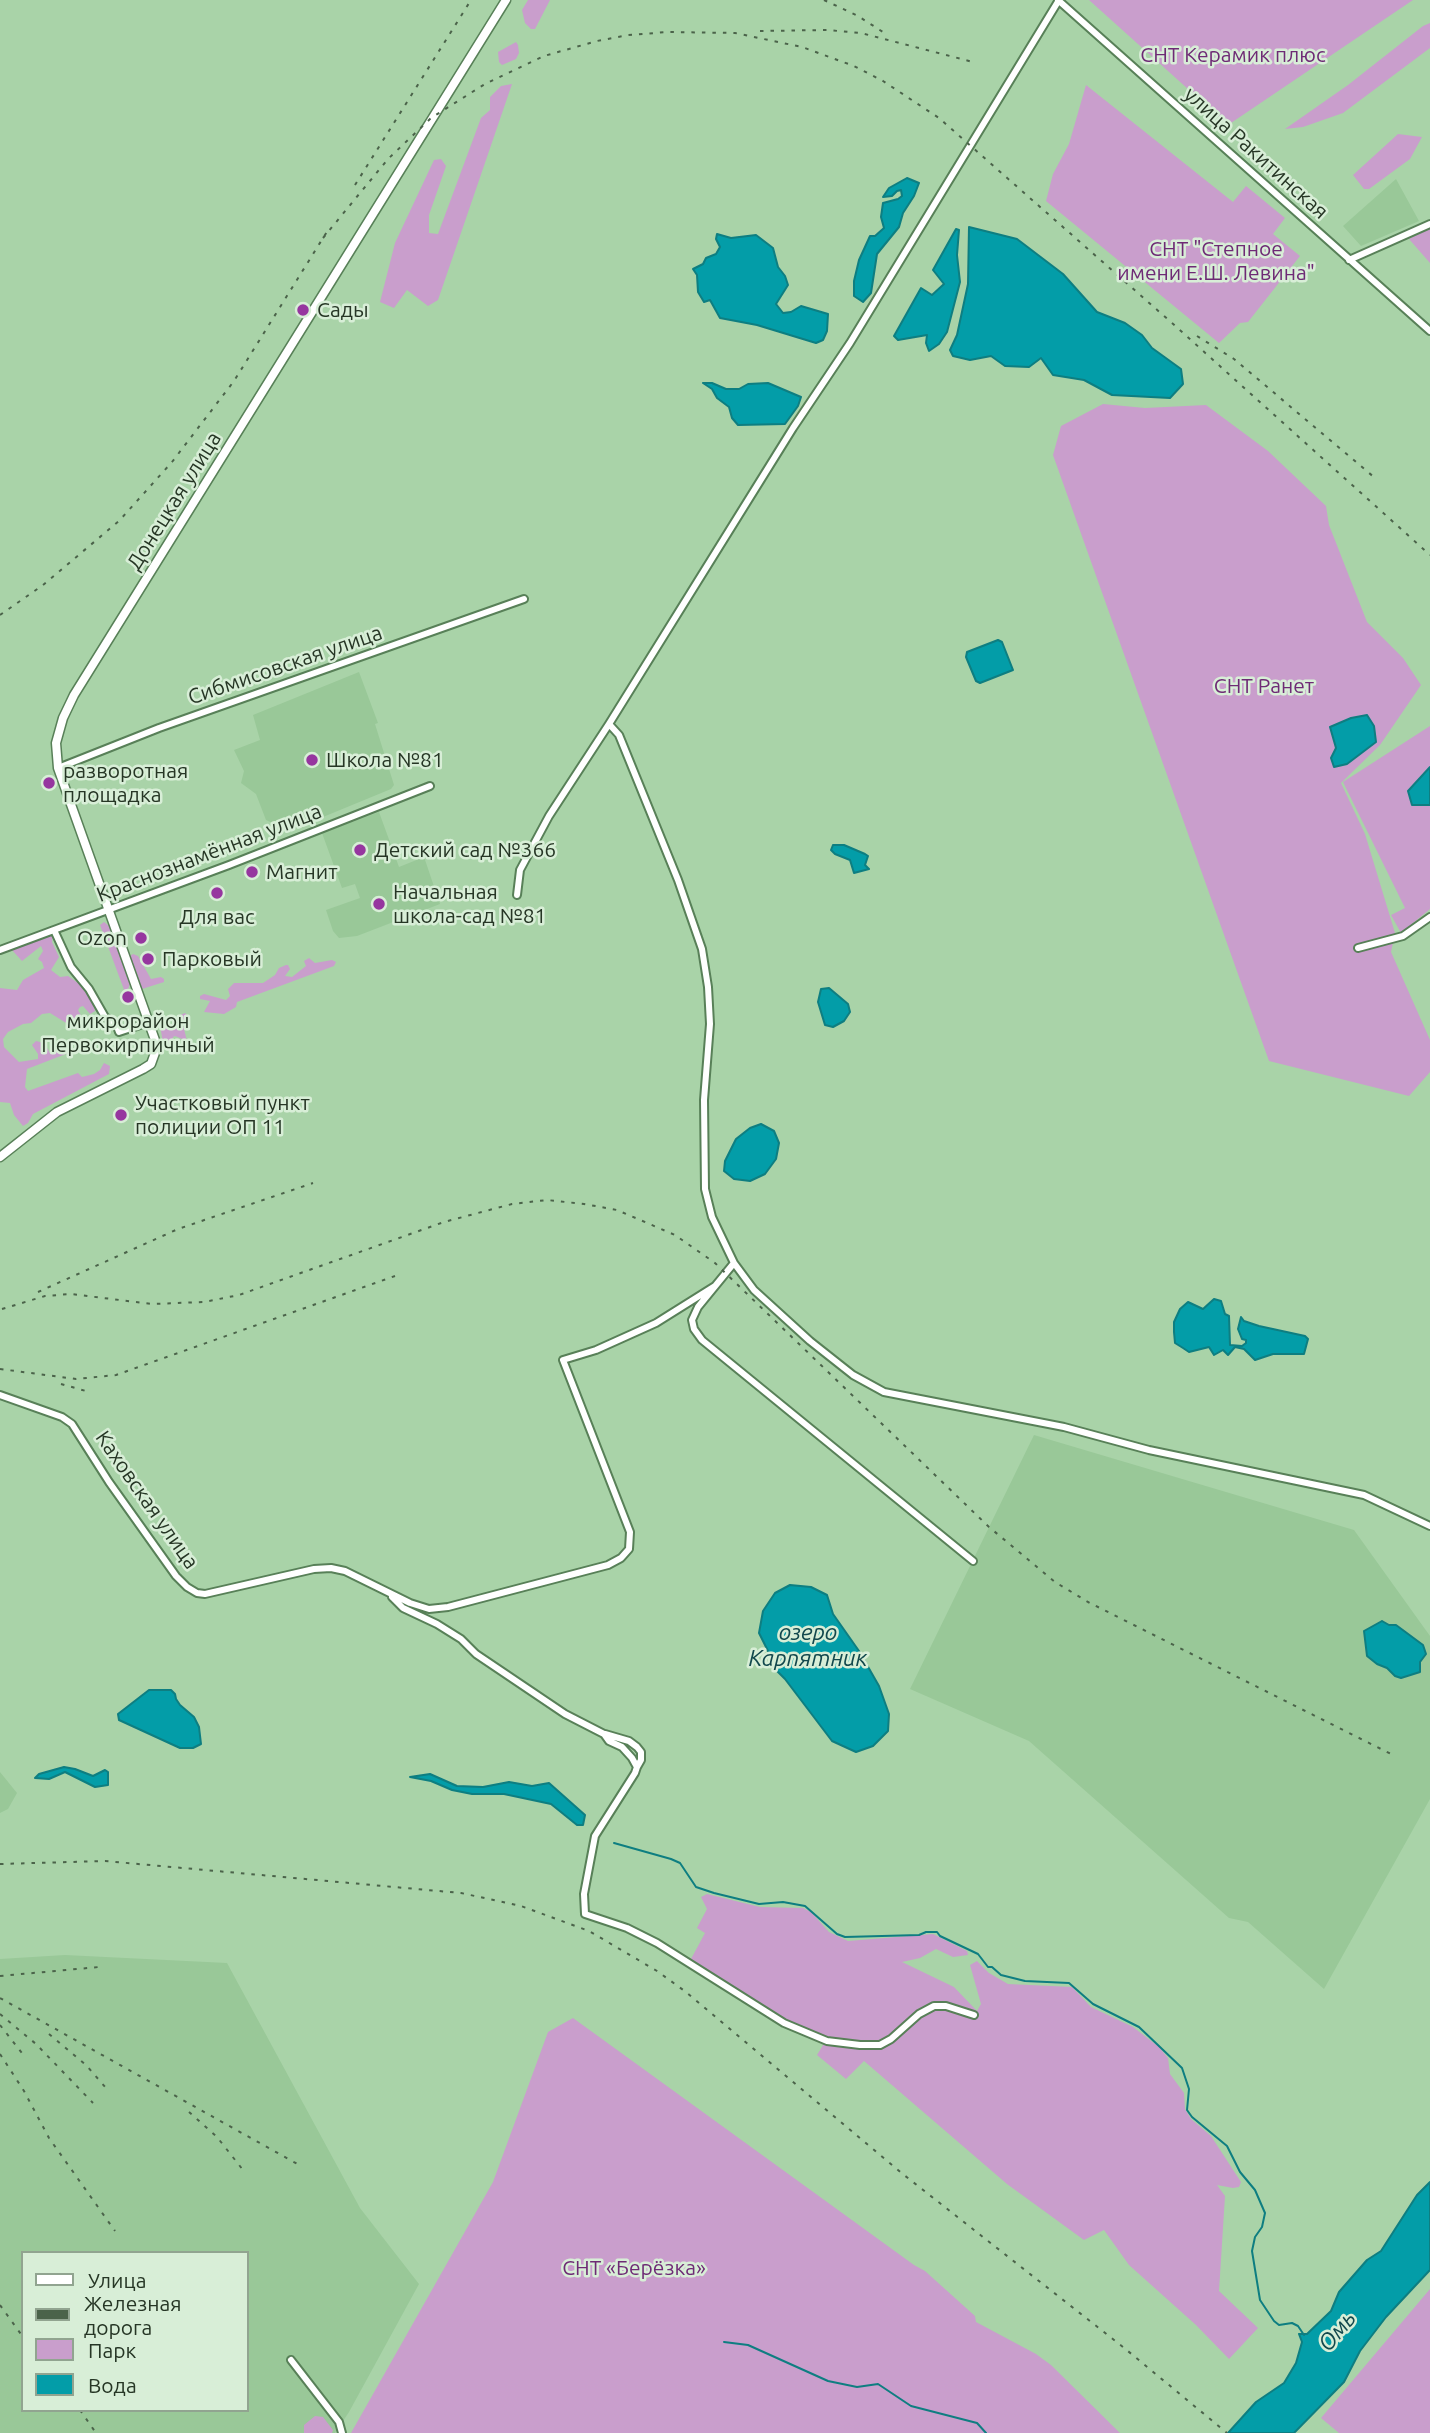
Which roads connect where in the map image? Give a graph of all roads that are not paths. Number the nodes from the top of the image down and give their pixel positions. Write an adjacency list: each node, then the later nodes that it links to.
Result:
1 (506, 0): 8 (main road, Донецкая улица)
2 (1058, 0): 4 (street, улица Ракитинская); 7 (street)
3 (1430, 224): 4 (street)
4 (1349, 260): 5 (street, улица Ракитинская)
5 (1430, 331)
6 (524, 599): 8 (street, Сибмисовская улица)
7 (609, 724): 10 (street); 18 (street)
8 (58, 768): 11 (main road, Донецкая улица)
9 (430, 786): 11 (street, Краснознамённая улица)
10 (517, 895)
11 (109, 909): 13 (street, Краснознамённая улица); 16 (main road, Донецкая улица)
12 (1430, 917): 14 (street)
13 (54, 930): 15 (street, Краснознамённая улица); 16 (street)
14 (1358, 948)
15 (0, 950)
16 (149, 1022): 17 (main road, Донецкая улица)
17 (0, 1157)
18 (734, 1264): 19 (street); 21 (street)
19 (715, 1286): 22 (street); 23 (street)
20 (0, 1395): 23 (street, Каховская улица)
21 (1430, 1526)
22 (973, 1561)
23 (388, 1593): 24 (street)
24 (604, 1734): 25 (street); 25 (street)
25 (637, 1767): 26 (street)
26 (974, 2015)
27 (292, 2360): 28 (street)
28 (343, 2432)

